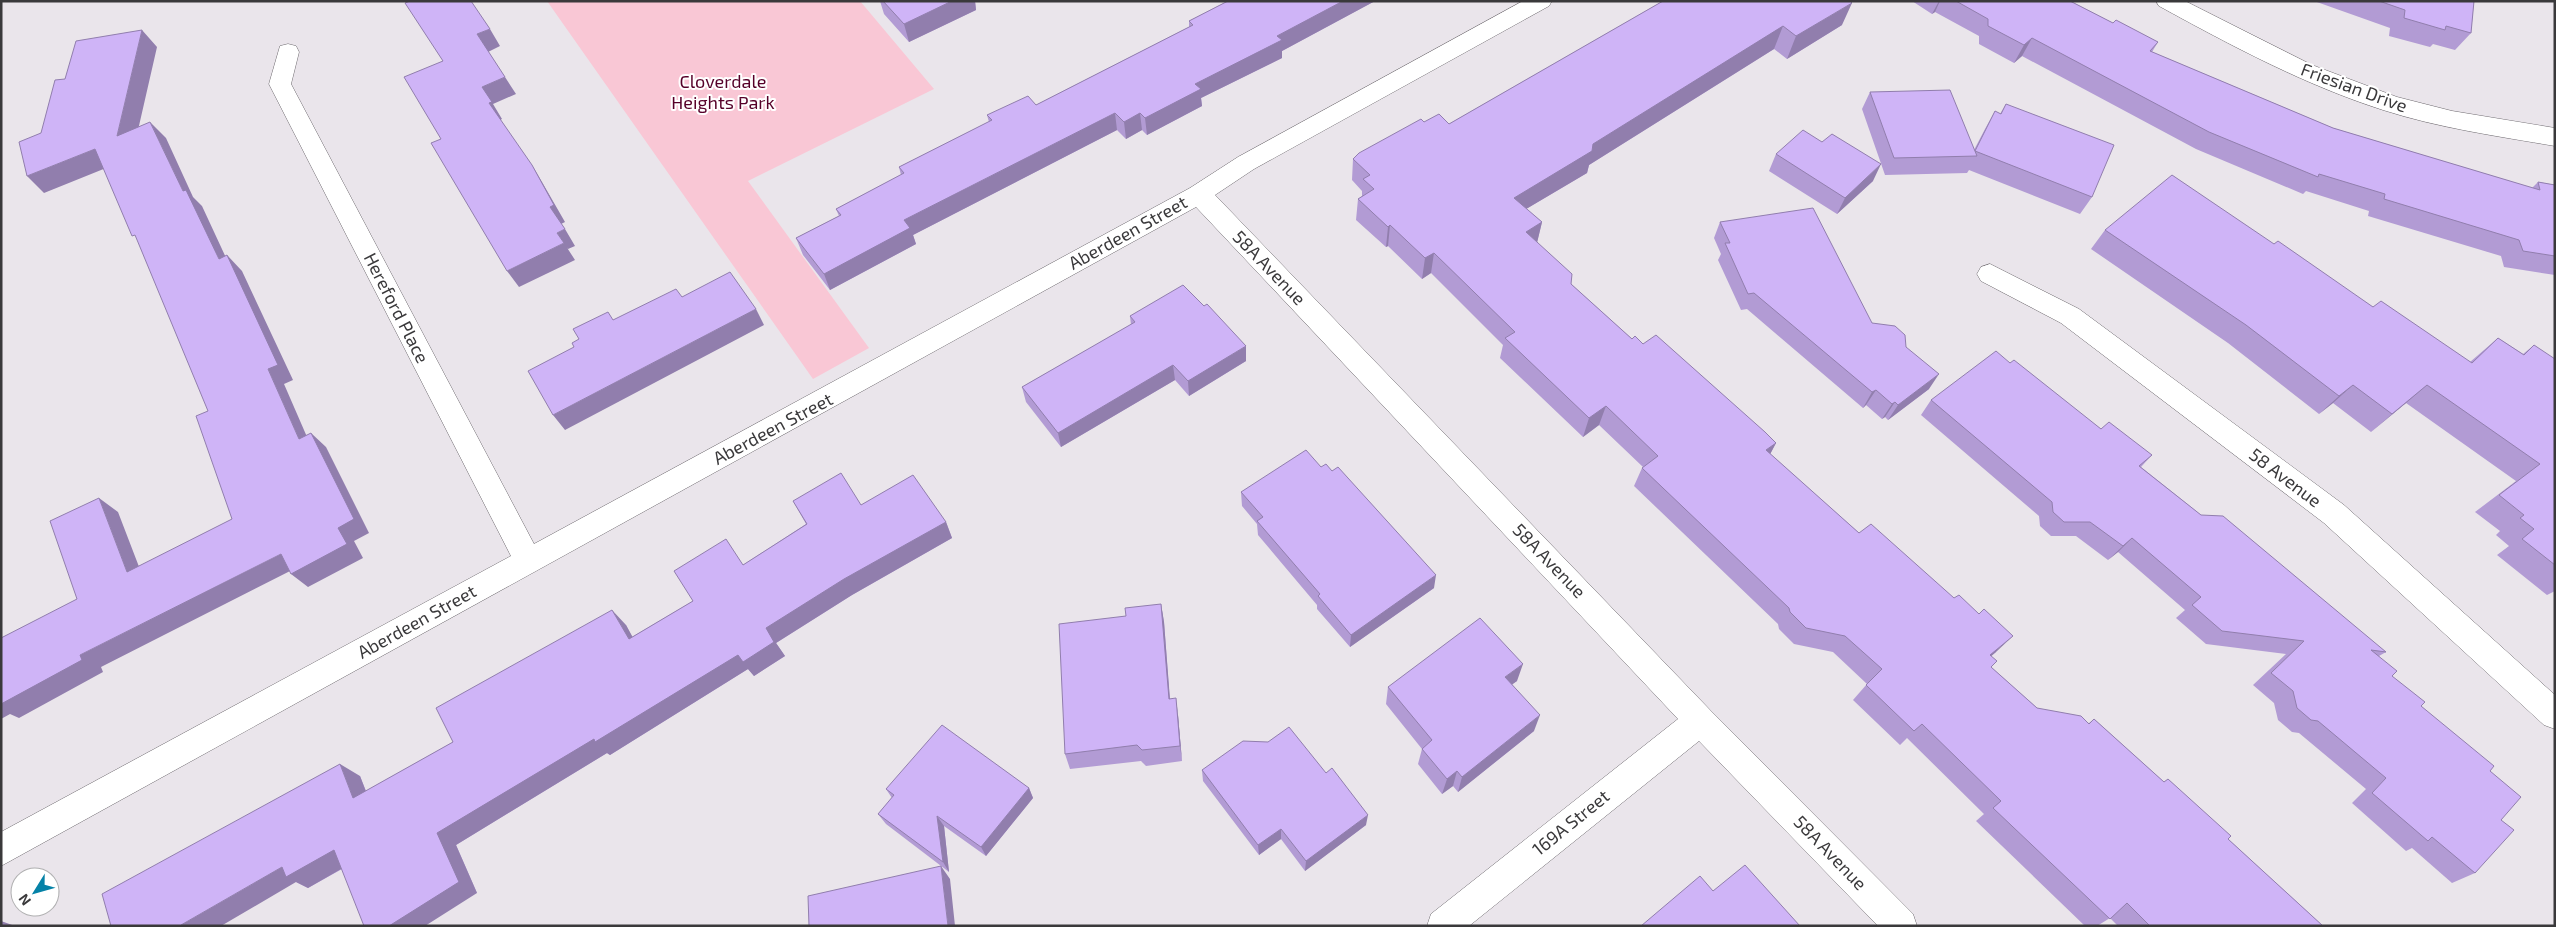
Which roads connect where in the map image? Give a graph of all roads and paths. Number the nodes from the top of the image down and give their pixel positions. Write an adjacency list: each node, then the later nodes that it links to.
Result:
1 (1541, 1): 5 (street, Aberdeen Street)
2 (2167, 1): 4 (street, Friesian Drive)
3 (288, 52): 7 (street, Hereford Place)
4 (2555, 138)
5 (1199, 194): 7 (street, Aberdeen Street); 9 (street, 58A Avenue)
6 (1990, 274): 8 (street, 58 Avenue)
7 (528, 561): 10 (street, Aberdeen Street)
8 (2555, 715)
9 (1700, 721): 11 (street, 169A Street); 12 (street, 58A Avenue)
10 (1, 850)
11 (1443, 926)
12 (1901, 926)

